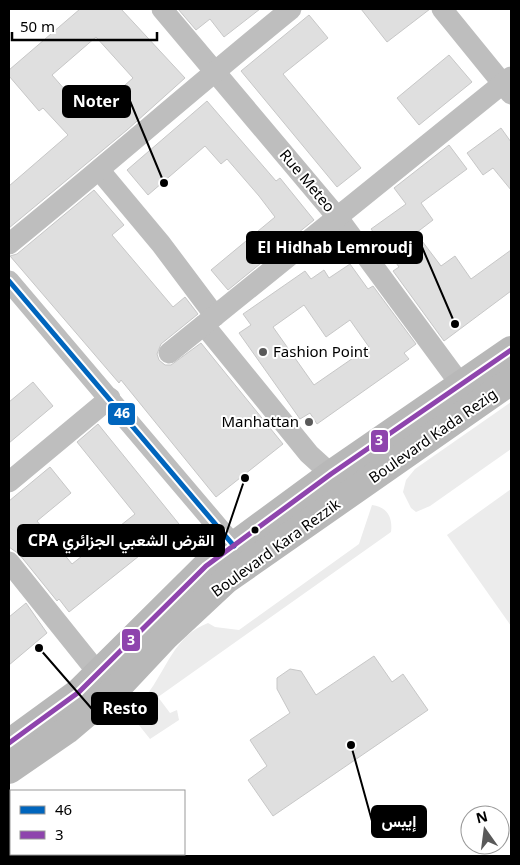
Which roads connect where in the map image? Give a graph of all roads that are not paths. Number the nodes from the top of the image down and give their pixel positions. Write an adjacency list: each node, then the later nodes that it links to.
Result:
1 (162, 9): 4 (street, Rue Meteo)
2 (292, 9): 4 (street)
3 (442, 9): 5 (street)
4 (214, 72): 6 (street); 7 (street, Rue Meteo)
5 (508, 85): 7 (street)
6 (100, 171): 8 (street); 10 (street)
7 (338, 218): 10 (street); 14 (street, Rue Meteo)
8 (9, 244)
9 (9, 281): 15 (street)
10 (210, 320): 12 (street); 16 (street)
11 (511, 350): 14 (main road, Boulevard Kada Rezig)
12 (169, 353)
13 (511, 381): 18 (main road, Boulevard Kada Rezig)
14 (461, 385): 16 (main road, Boulevard Kada Rezig)
15 (110, 398): 17 (street); 19 (street)
16 (331, 474): 19 (main road, Boulevard Kada Rezig)
17 (9, 482)
18 (356, 491): 23 (main road, Boulevard Kara Rezzik)
19 (234, 546): 21 (main road, Boulevard Kada Rezig)
20 (9, 562): 21 (street)
21 (98, 673): 22 (main road, Boulevard Kada Rezig)
22 (9, 743)
23 (9, 770)

